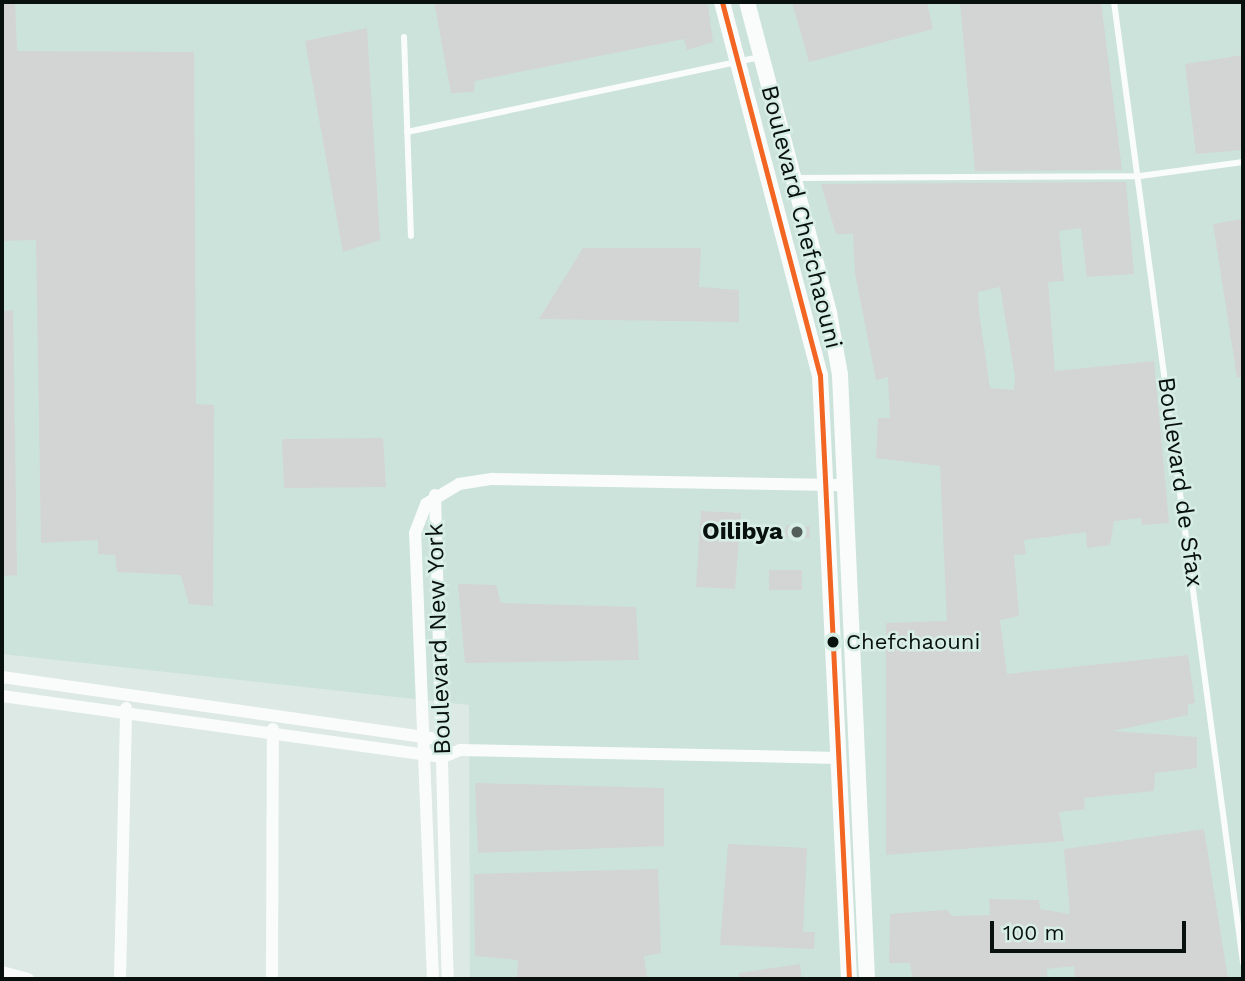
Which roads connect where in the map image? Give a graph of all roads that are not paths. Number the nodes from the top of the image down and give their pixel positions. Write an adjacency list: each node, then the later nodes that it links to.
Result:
1 (722, 2): 6 (street, Boulevard Chefchaouni)
2 (747, 2): 5 (street, Boulevard Chefchaouni)
3 (1114, 2): 9 (lane, Boulevard de Sfax)
4 (404, 37): 7 (lane)
5 (760, 57): 6 (lane); 10 (street, Boulevard Chefchaouni)
6 (738, 63): 7 (lane); 12 (street, Boulevard Chefchaouni)
7 (407, 132): 11 (lane)
8 (1243, 162): 9 (lane)
9 (1140, 176): 10 (lane); 27 (lane, Boulevard de Sfax)
10 (792, 178): 13 (street, Boulevard Chefchaouni)
11 (411, 236)
12 (824, 485): 13 (street); 14 (street); 26 (street, Boulevard Chefchaouni)
13 (845, 485): 35 (street, Boulevard Chefchaouni)
14 (435, 495): 21 (street, Boulevard New York); 22 (street, Boulevard New York)
15 (2, 677): 17 (street)
16 (2, 696): 18 (street)
17 (127, 697): 18 (street); 19 (street)
18 (126, 714): 20 (street); 30 (street)
19 (274, 718): 20 (street); 21 (street)
20 (273, 735): 24 (street); 31 (street)
21 (426, 737): 22 (street); 24 (street, Boulevard New York)
22 (442, 739): 23 (street); 25 (street, Boulevard New York)
23 (460, 750): 25 (street); 26 (street)
24 (428, 755): 25 (street); 32 (street, Boulevard New York)
25 (443, 757): 33 (street, Boulevard New York)
26 (838, 758): 34 (street, Boulevard Chefchaouni)
27 (1243, 963)
28 (2, 972): 29 (street)
29 (28, 979)
30 (120, 979)
31 (272, 979)
32 (433, 979)
33 (448, 979)
34 (849, 979)
35 (867, 979)

